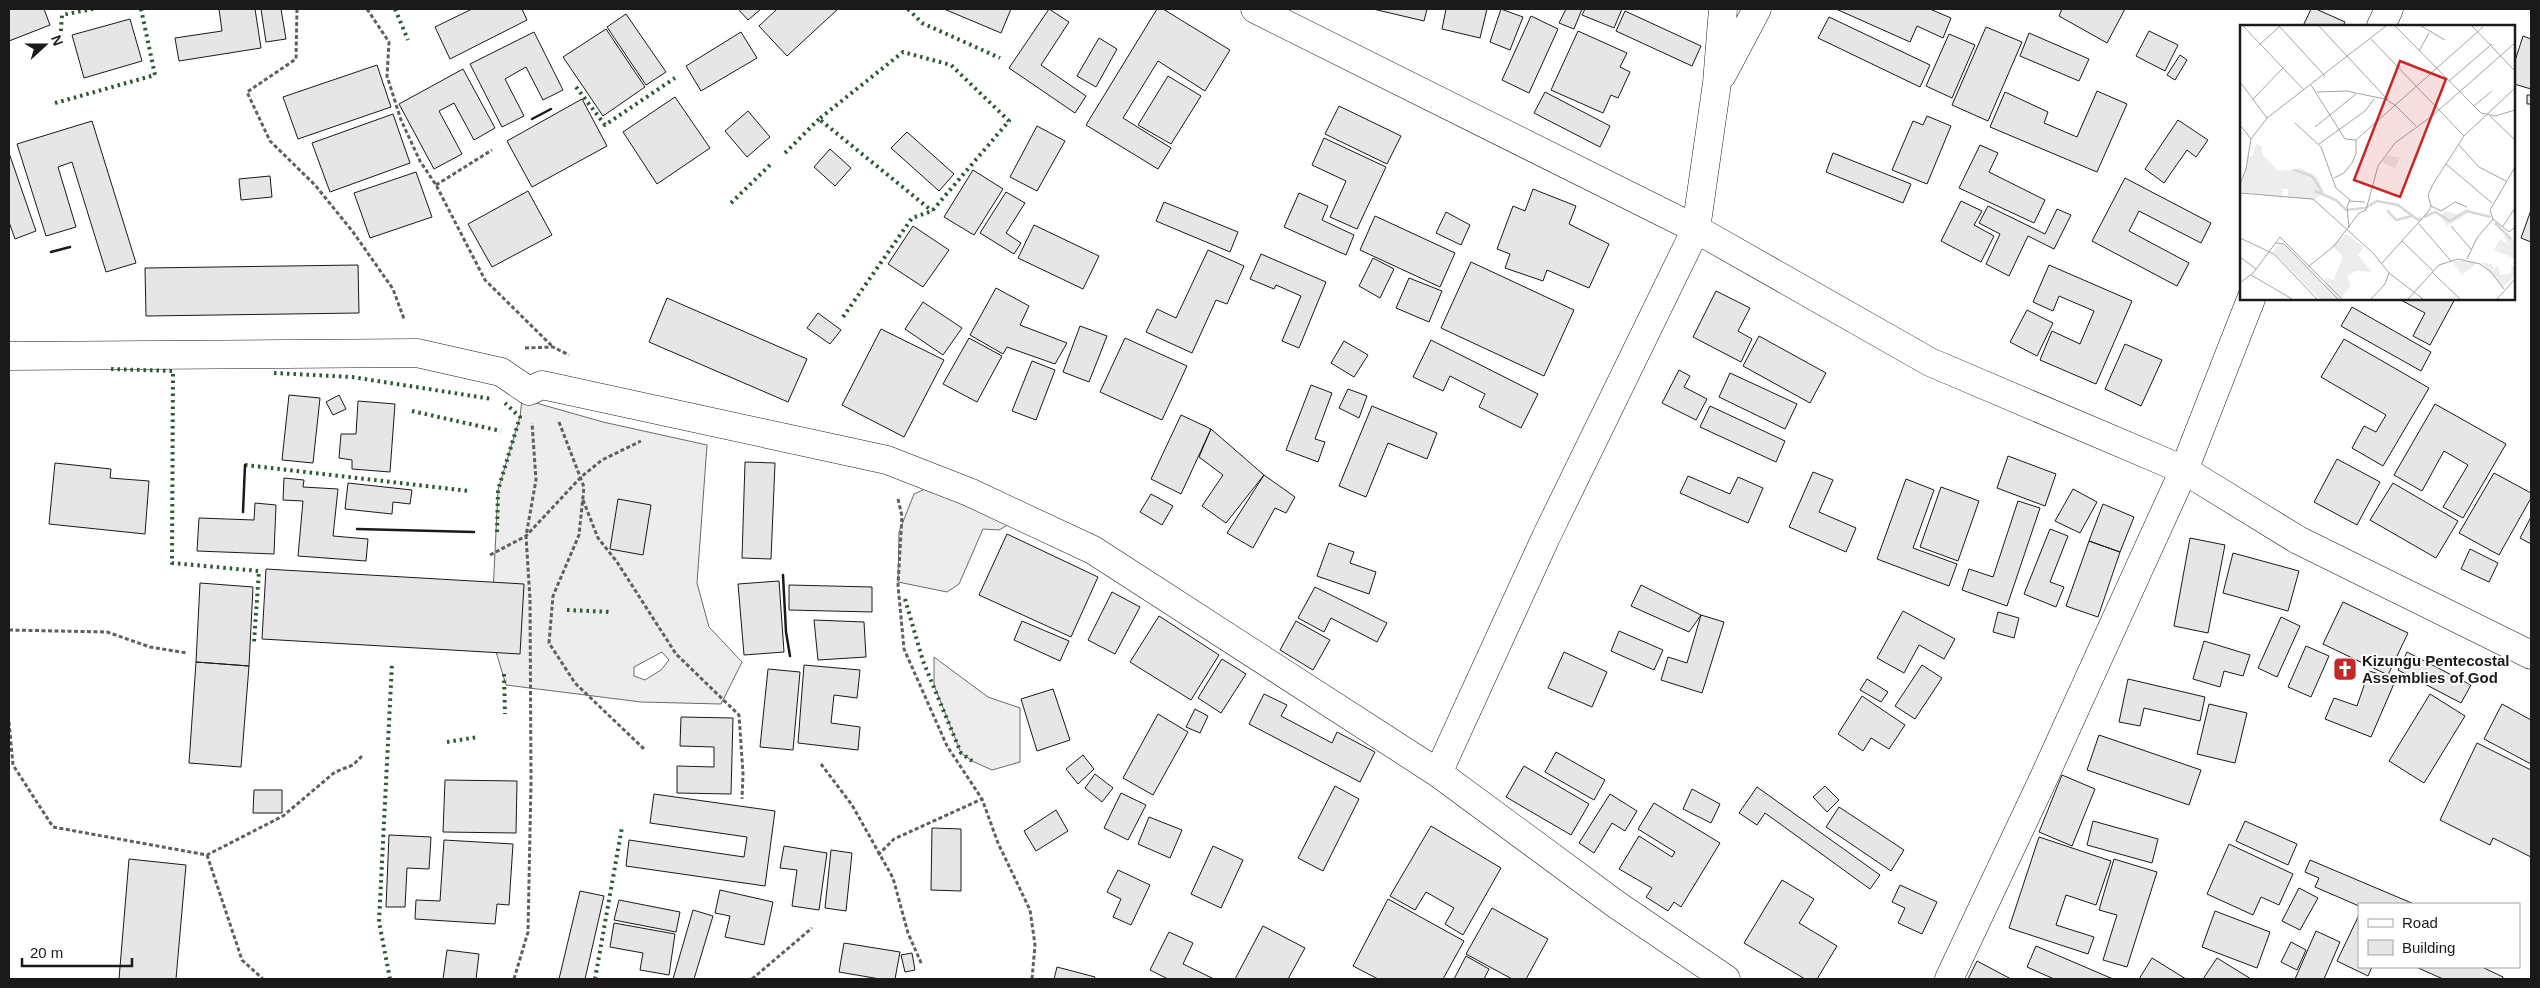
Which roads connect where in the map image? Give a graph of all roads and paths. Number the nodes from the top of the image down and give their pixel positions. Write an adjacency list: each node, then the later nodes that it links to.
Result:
1 (297, 9): 14 (path)
2 (367, 9): 10 (path)
3 (1255, 9): 11 (street)
4 (1723, 9): 8 (street)
5 (1757, 9): 8 (street)
6 (2389, 9): 7 (street)
7 (2381, 25)
8 (1717, 82): 11 (street)
9 (492, 150): 10 (path)
10 (436, 185): 13 (path)
11 (1696, 229): 19 (street); 31 (street)
12 (2251, 300): 19 (street)
13 (553, 347)
14 (417, 352): 15 (street); 16 (street)
15 (9, 356)
16 (536, 388): 18 (street); 20 (path); 22 (path)
17 (646, 438): 20 (path)
18 (887, 460): 31 (street); 32 (path)
19 (2184, 470): 26 (street); 43 (street)
20 (581, 477): 21 (path); 22 (path)
21 (583, 500): 28 (path); 33 (path)
22 (526, 536): 23 (path); 39 (path)
23 (490, 556)
24 (9, 630): 25 (path)
25 (187, 653)
26 (2531, 654)
27 (9, 722): 34 (path)
28 (644, 749)
29 (363, 755): 34 (path)
30 (821, 764): 35 (path)
31 (1438, 773): 42 (street)
32 (982, 799): 35 (path); 41 (path)
33 (742, 800)
34 (207, 855): 38 (path)
35 (878, 855): 37 (path)
36 (812, 928): 40 (path)
37 (922, 965)
38 (262, 979)
39 (514, 979)
40 (752, 979)
41 (1032, 979)
42 (1726, 979)
43 (1949, 979)

